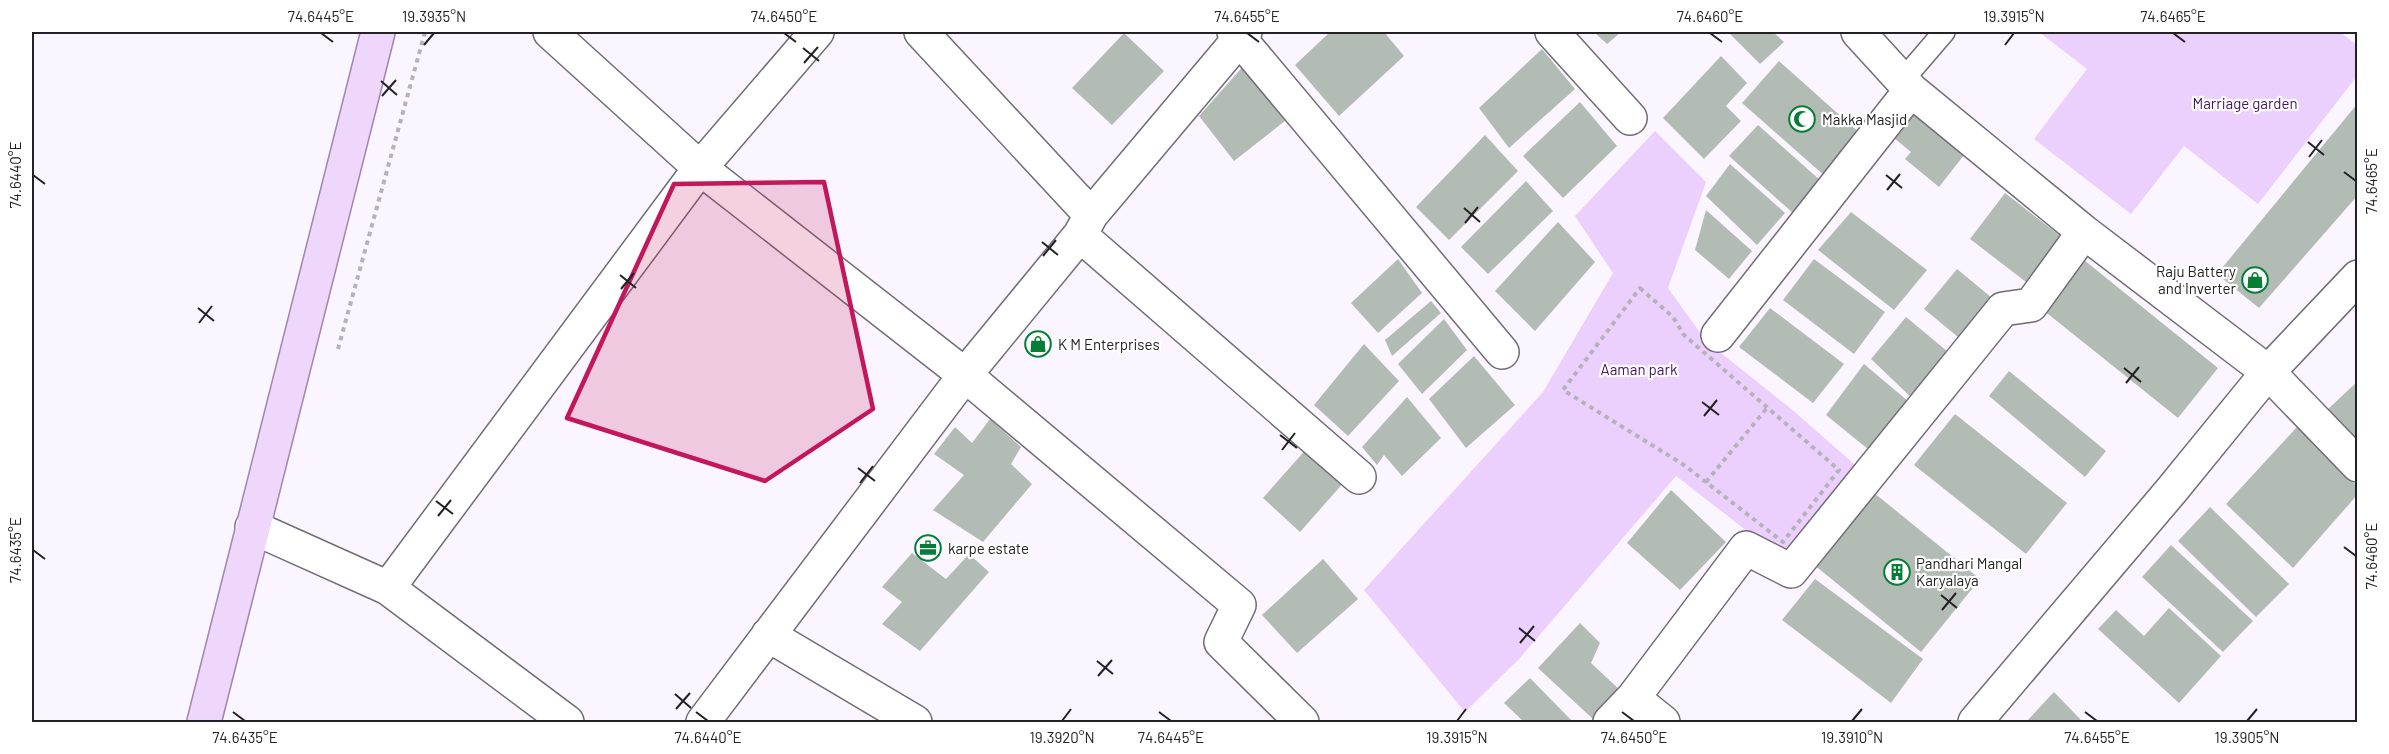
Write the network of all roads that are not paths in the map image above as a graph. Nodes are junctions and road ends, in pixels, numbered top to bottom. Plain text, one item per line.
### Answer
1 (378, 32) edge
2 (550, 32) edge
3 (817, 32) edge
4 (921, 32) edge
5 (1552, 32) edge
6 (1858, 32) edge
7 (1944, 32) edge
8 (1240, 34) edge
9 (1907, 86) junction
10 (1630, 118) dead end
11 (700, 168) junction
12 (1085, 225) junction
13 (2084, 232) junction
14 (2358, 277) edge
15 (1718, 335) dead end
16 (1502, 352) dead end
17 (2268, 372) junction
18 (965, 375) junction
19 (2358, 465) edge
20 (1359, 477) dead end
21 (252, 527) junction
22 (388, 588) junction
23 (768, 635) junction
24 (1634, 698) junction
25 (204, 723) edge
26 (567, 723) edge
27 (704, 723) edge
28 (915, 723) edge
29 (1302, 723) edge
30 (1610, 723) edge
31 (1663, 723) edge
32 (1975, 723) edge

1 - 21 main road
2 - 11 street
3 - 11 street
4 - 12 street
5 - 10 street
6 - 9 street
7 - 9 lane
8 - 12 street
8 - 16 street
9 - 13 street
9 - 15 street
11 - 18 street
11 - 22 street
12 - 18 street
12 - 20 street
13 - 17 street
13 - 24 street
14 - 17 street
17 - 19 street
17 - 32 street
18 - 23 street
18 - 29 street
21 - 22 street
21 - 25 main road
22 - 26 street
23 - 27 street
23 - 28 street
24 - 30 street
24 - 31 street

